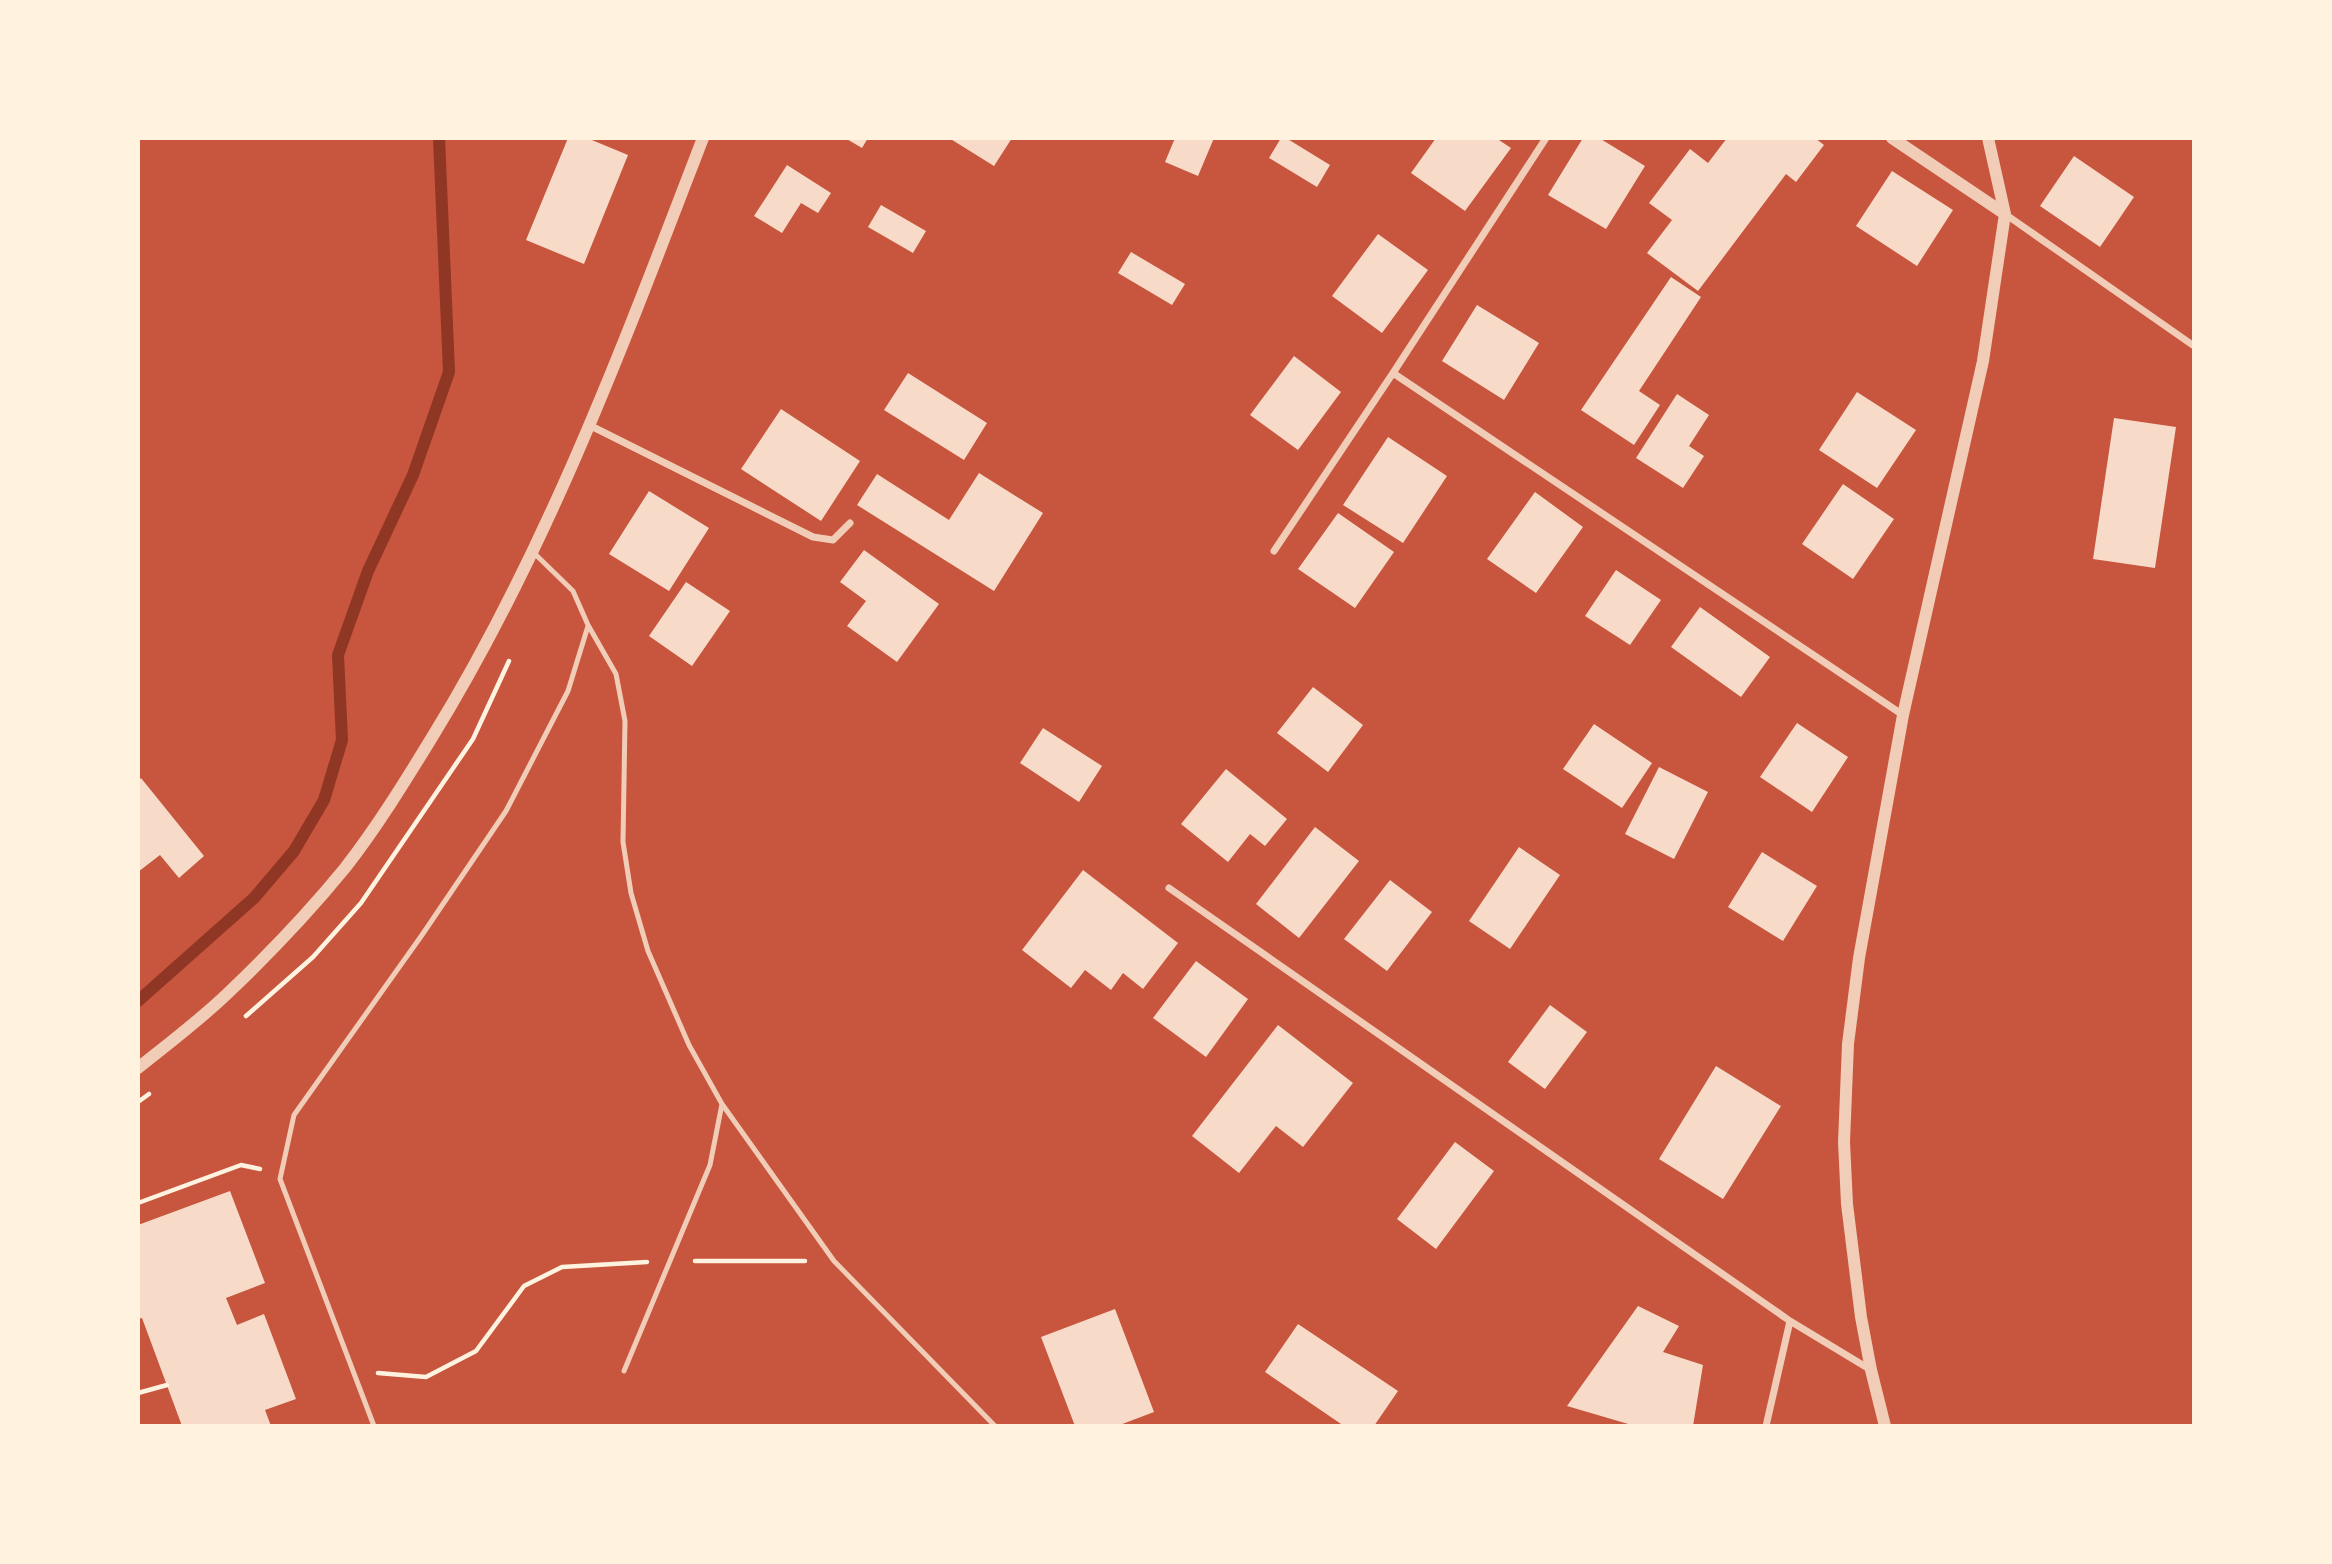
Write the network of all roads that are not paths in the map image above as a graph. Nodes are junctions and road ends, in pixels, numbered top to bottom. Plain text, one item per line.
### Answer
1 (703, 138) edge
2 (1546, 138) edge
3 (1892, 138) edge
4 (1988, 138) edge
5 (2005, 214) junction
6 (2194, 346) edge
7 (1393, 373) junction
8 (589, 425) junction
9 (850, 523) dead end
10 (1273, 551) dead end
11 (533, 552) junction
12 (588, 625) junction
13 (1903, 715) junction
14 (1169, 888) dead end
15 (138, 1068) edge
16 (722, 1104) junction
17 (1790, 1321) junction
18 (1871, 1370) junction
19 (624, 1371) dead end
20 (374, 1426) edge
21 (995, 1426) edge
22 (1766, 1426) edge
23 (1885, 1426) edge

1 - 8 street
2 - 7 street
3 - 5 street
4 - 5 street
5 - 6 street
5 - 13 street
7 - 10 street
7 - 13 street
8 - 9 street
8 - 11 street
11 - 12 lane
11 - 15 street
12 - 16 lane
12 - 20 lane
13 - 18 street
14 - 17 street
16 - 19 lane
16 - 21 lane
17 - 18 street
17 - 22 street
18 - 23 street

